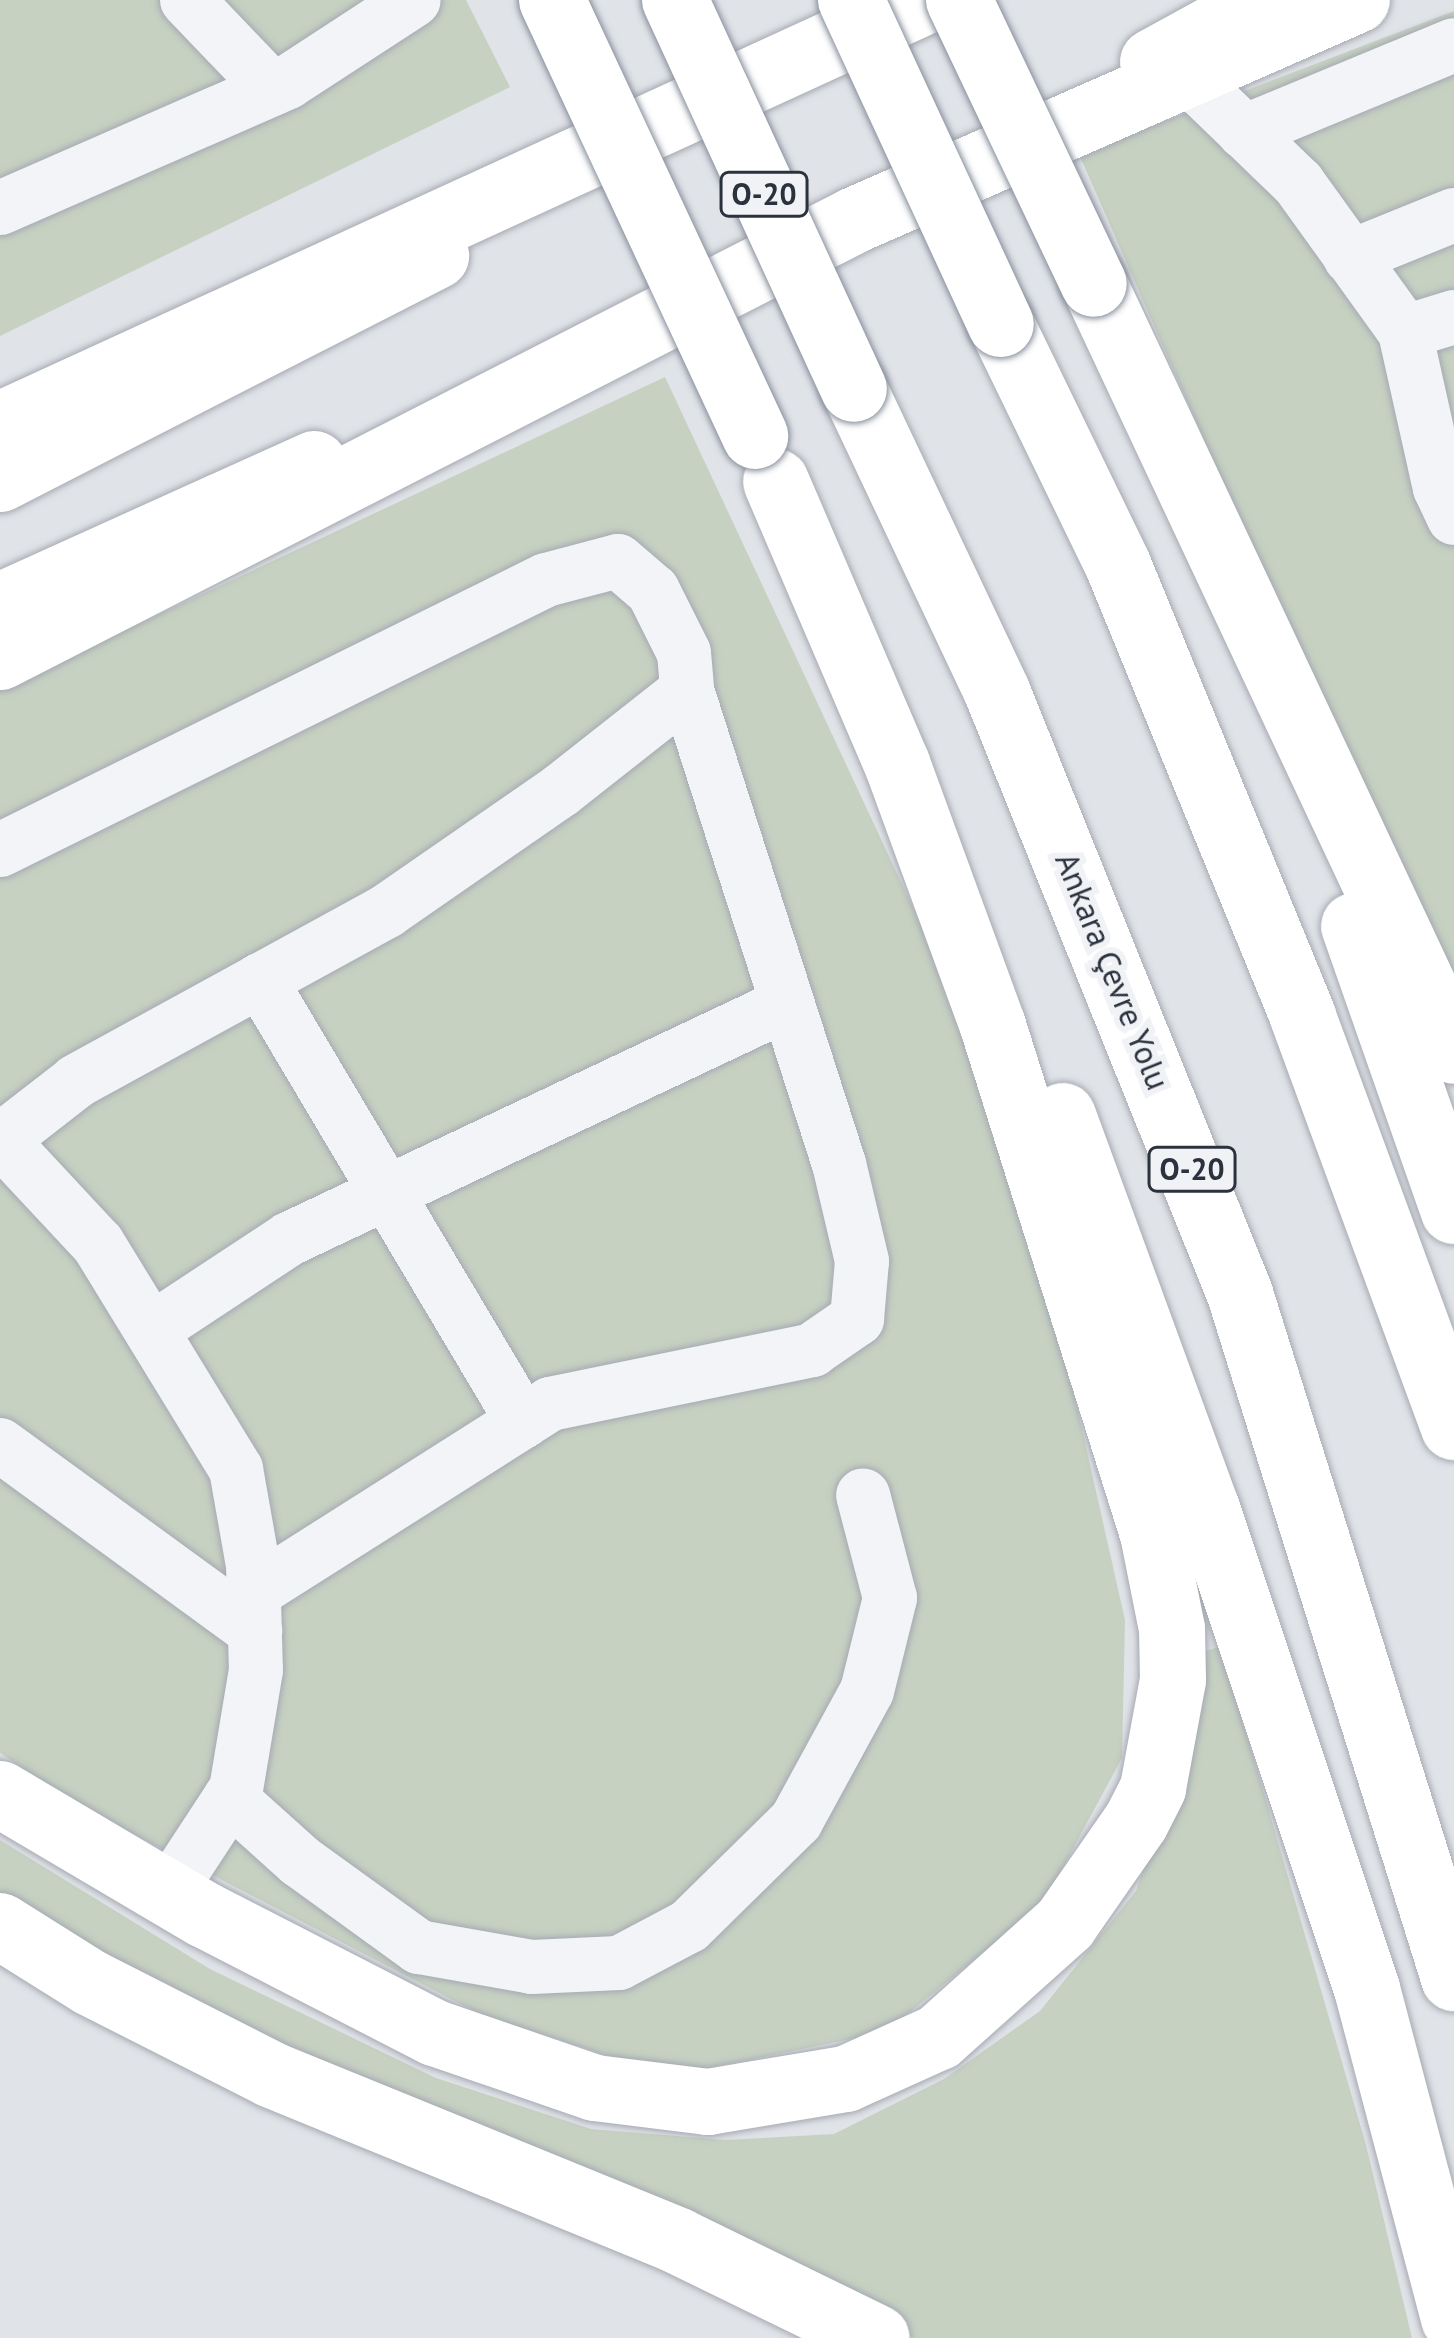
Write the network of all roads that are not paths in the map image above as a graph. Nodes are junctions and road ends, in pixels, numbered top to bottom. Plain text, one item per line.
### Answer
1 (187, 0) edge
2 (552, 0) edge
3 (675, 0) edge
4 (851, 0) edge
5 (928, 0) edge
6 (949, 0) edge
7 (959, 0) edge
8 (1266, 0) edge
9 (1357, 0) edge
10 (408, 2) edge
11 (1454, 45) edge
12 (787, 70) junction
13 (1185, 74) junction
14 (272, 89) junction
15 (1244, 132) junction
16 (0, 208) edge
17 (1454, 215) edge
18 (855, 220) junction
19 (1350, 257) junction
20 (1430, 324) edge
21 (0, 424) edge
22 (766, 459) junction
23 (0, 479) edge
24 (1207, 516) junction
25 (1454, 518) edge
26 (0, 606) edge
27 (0, 657) edge
28 (687, 691) junction
29 (0, 850) edge
30 (260, 980) junction
31 (787, 1004) junction
32 (1454, 1051) edge
33 (385, 1191) junction
34 (1454, 1211) edge
35 (154, 1328) junction
36 (524, 1421) junction
37 (1454, 1427) edge
38 (0, 1445) edge
39 (863, 1495) dead end
40 (254, 1611) junction
41 (0, 1794) edge
42 (230, 1798) junction
43 (168, 1893) junction
44 (0, 1926) edge
45 (1454, 1978) edge
46 (1454, 2319) edge
47 (878, 2338) edge

1 - 14 lane
2 - 22 main road, bridge
3 - 45 main road, Ankara Çevre Yolu / O-20, bridge
4 - 37 main road, bridge
5 - 12 main road
6 - 12 main road
7 - 24 main road, bridge
8 - 18 main road
9 - 13 main road
10 - 14 lane
11 - 15 lane
12 - 21 main road
12 - 23 main road
13 - 15 lane
13 - 18 main road
14 - 16 lane
15 - 19 lane
17 - 19 lane
18 - 26 main road
18 - 27 main road
19 - 20 lane
20 - 25 lane
22 - 43 main road
22 - 46 main road
24 - 32 main road
24 - 34 main road
28 - 29 lane
28 - 30 lane
28 - 31 lane
30 - 33 lane
30 - 35 lane
31 - 33 lane
31 - 36 lane
33 - 35 lane
33 - 36 lane
35 - 40 lane
36 - 40 lane
38 - 40 lane
39 - 42 lane
40 - 42 lane
41 - 43 main road
42 - 43 lane
44 - 47 main road

